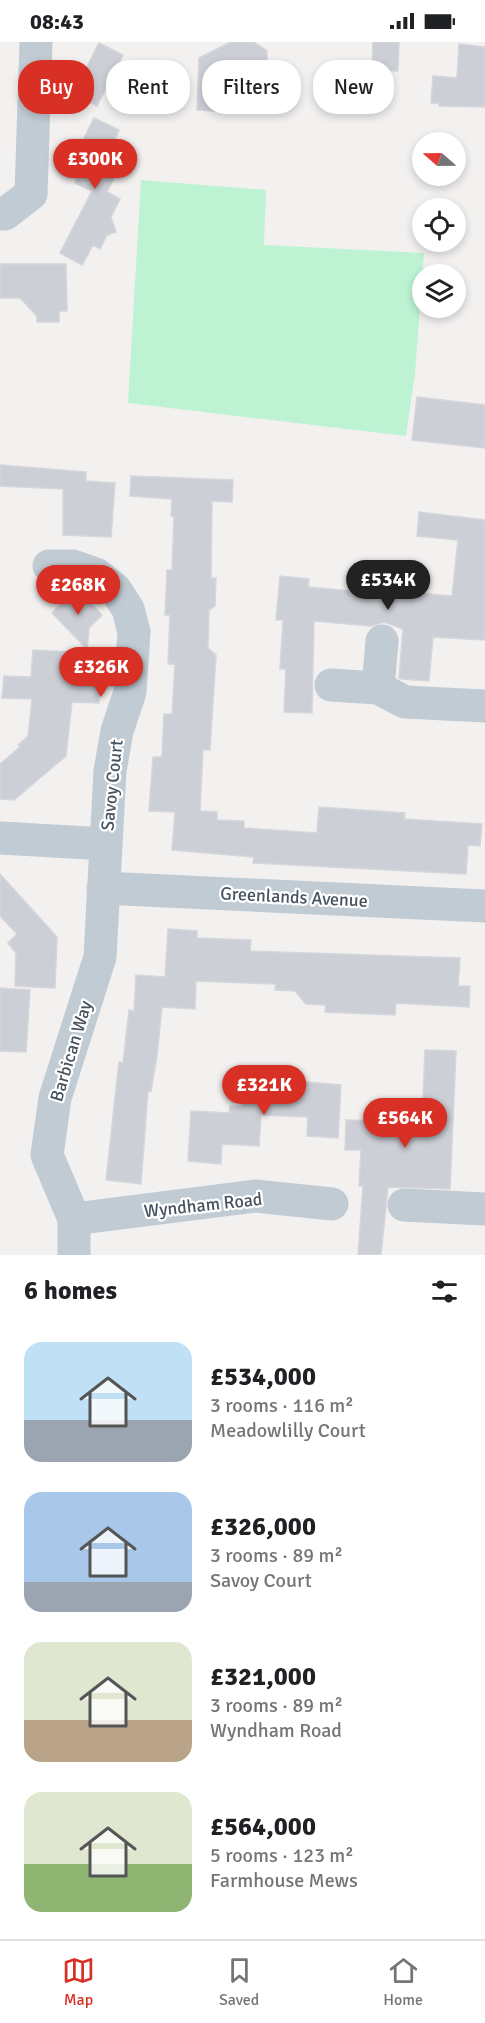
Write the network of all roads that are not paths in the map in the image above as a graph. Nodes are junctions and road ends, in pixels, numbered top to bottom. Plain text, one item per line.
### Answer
1 (36, 42) edge
2 (0, 214) edge
3 (49, 566) dead end
4 (382, 641) dead end
5 (331, 685) dead end
6 (378, 688) junction
7 (485, 706) edge
8 (0, 838) edge
9 (106, 844) junction
10 (103, 888) junction
11 (485, 906) edge
12 (332, 1204) dead end
13 (404, 1205) dead end
14 (485, 1209) edge
15 (74, 1219) junction
16 (74, 1255) edge

1 - 2 street
3 - 9 street, Savoy Court
4 - 6 street
5 - 6 street
6 - 7 street
8 - 9 street
9 - 10 street, Barbican Way
10 - 11 street, Greenlands Avenue
10 - 15 street, Barbican Way
12 - 15 street, Wyndham Road
13 - 14 street
15 - 16 street, Barbican Way

